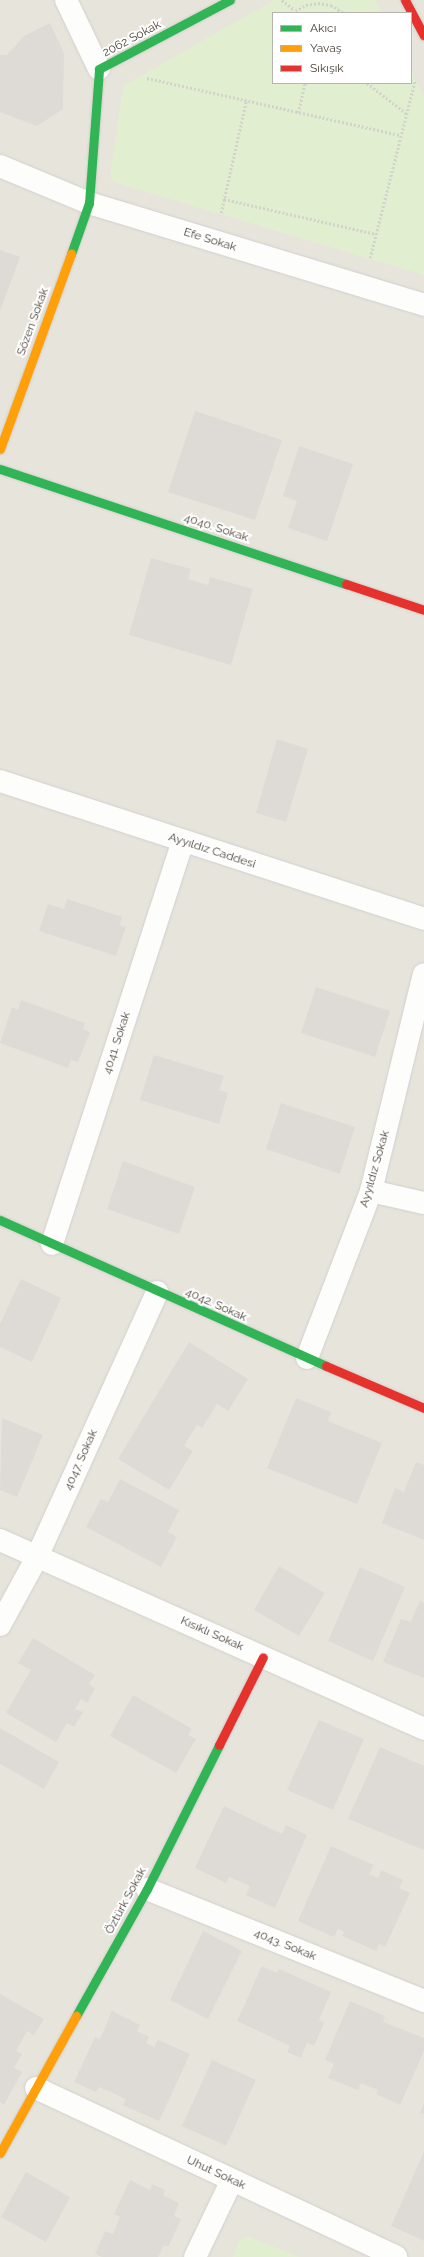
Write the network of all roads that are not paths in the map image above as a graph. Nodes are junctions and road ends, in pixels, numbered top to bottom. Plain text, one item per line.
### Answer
1 (66, 0) edge
2 (230, 0) edge
3 (405, 0) edge
4 (412, 12) edge
5 (412, 13) edge
6 (424, 35) edge
7 (99, 70) junction
8 (0, 166) edge
9 (89, 203) junction
10 (424, 305) edge
11 (0, 449) edge
12 (0, 469) edge
13 (424, 610) edge
14 (0, 780) edge
15 (183, 842) junction
16 (424, 919) edge
17 (424, 974) edge
18 (370, 1191) junction
19 (424, 1203) edge
20 (0, 1220) edge
21 (52, 1244) junction
22 (157, 1292) junction
23 (307, 1358) junction
24 (424, 1408) edge
25 (0, 1540) edge
26 (37, 1557) junction
27 (0, 1625) edge
28 (263, 1657) junction
29 (424, 1729) edge
30 (147, 1889) junction
31 (424, 2001) edge
32 (36, 2088) junction
33 (0, 2153) edge
34 (232, 2180) junction
35 (195, 2257) edge
36 (396, 2257) edge

1 - 7 street
2 - 7 street, 2062 Sokak
3 - 4 street
5 - 6 street
7 - 9 street, 2062 Sokak
8 - 9 street, Efe Sokak
9 - 10 street, Efe Sokak
9 - 11 street, Sözen Sokak
12 - 13 street, 4040. Sokak
14 - 15 street, Ayyıldız Caddesi
15 - 16 street, Ayyıldız Caddesi
15 - 21 street, 4041. Sokak
17 - 18 street, Ayyıldız Sokak
18 - 19 street
18 - 23 street, Ayyıldız Sokak
20 - 21 street, 4042. Sokak
21 - 22 street, 4042. Sokak
22 - 23 street, 4042. Sokak
22 - 26 street, 4047. Sokak
23 - 24 street, 4042. Sokak
25 - 26 street, Kısıklı Sokak
26 - 27 street, 4047. Sokak
26 - 28 street, Kısıklı Sokak
28 - 29 street, Kısıklı Sokak
28 - 30 street, Öztürk Sokak
30 - 31 street, 4043. Sokak
30 - 32 street, Öztürk Sokak
32 - 33 street, Öztürk Sokak
32 - 34 street, Uhut Sokak
34 - 35 street
34 - 36 street, Uhut Sokak

